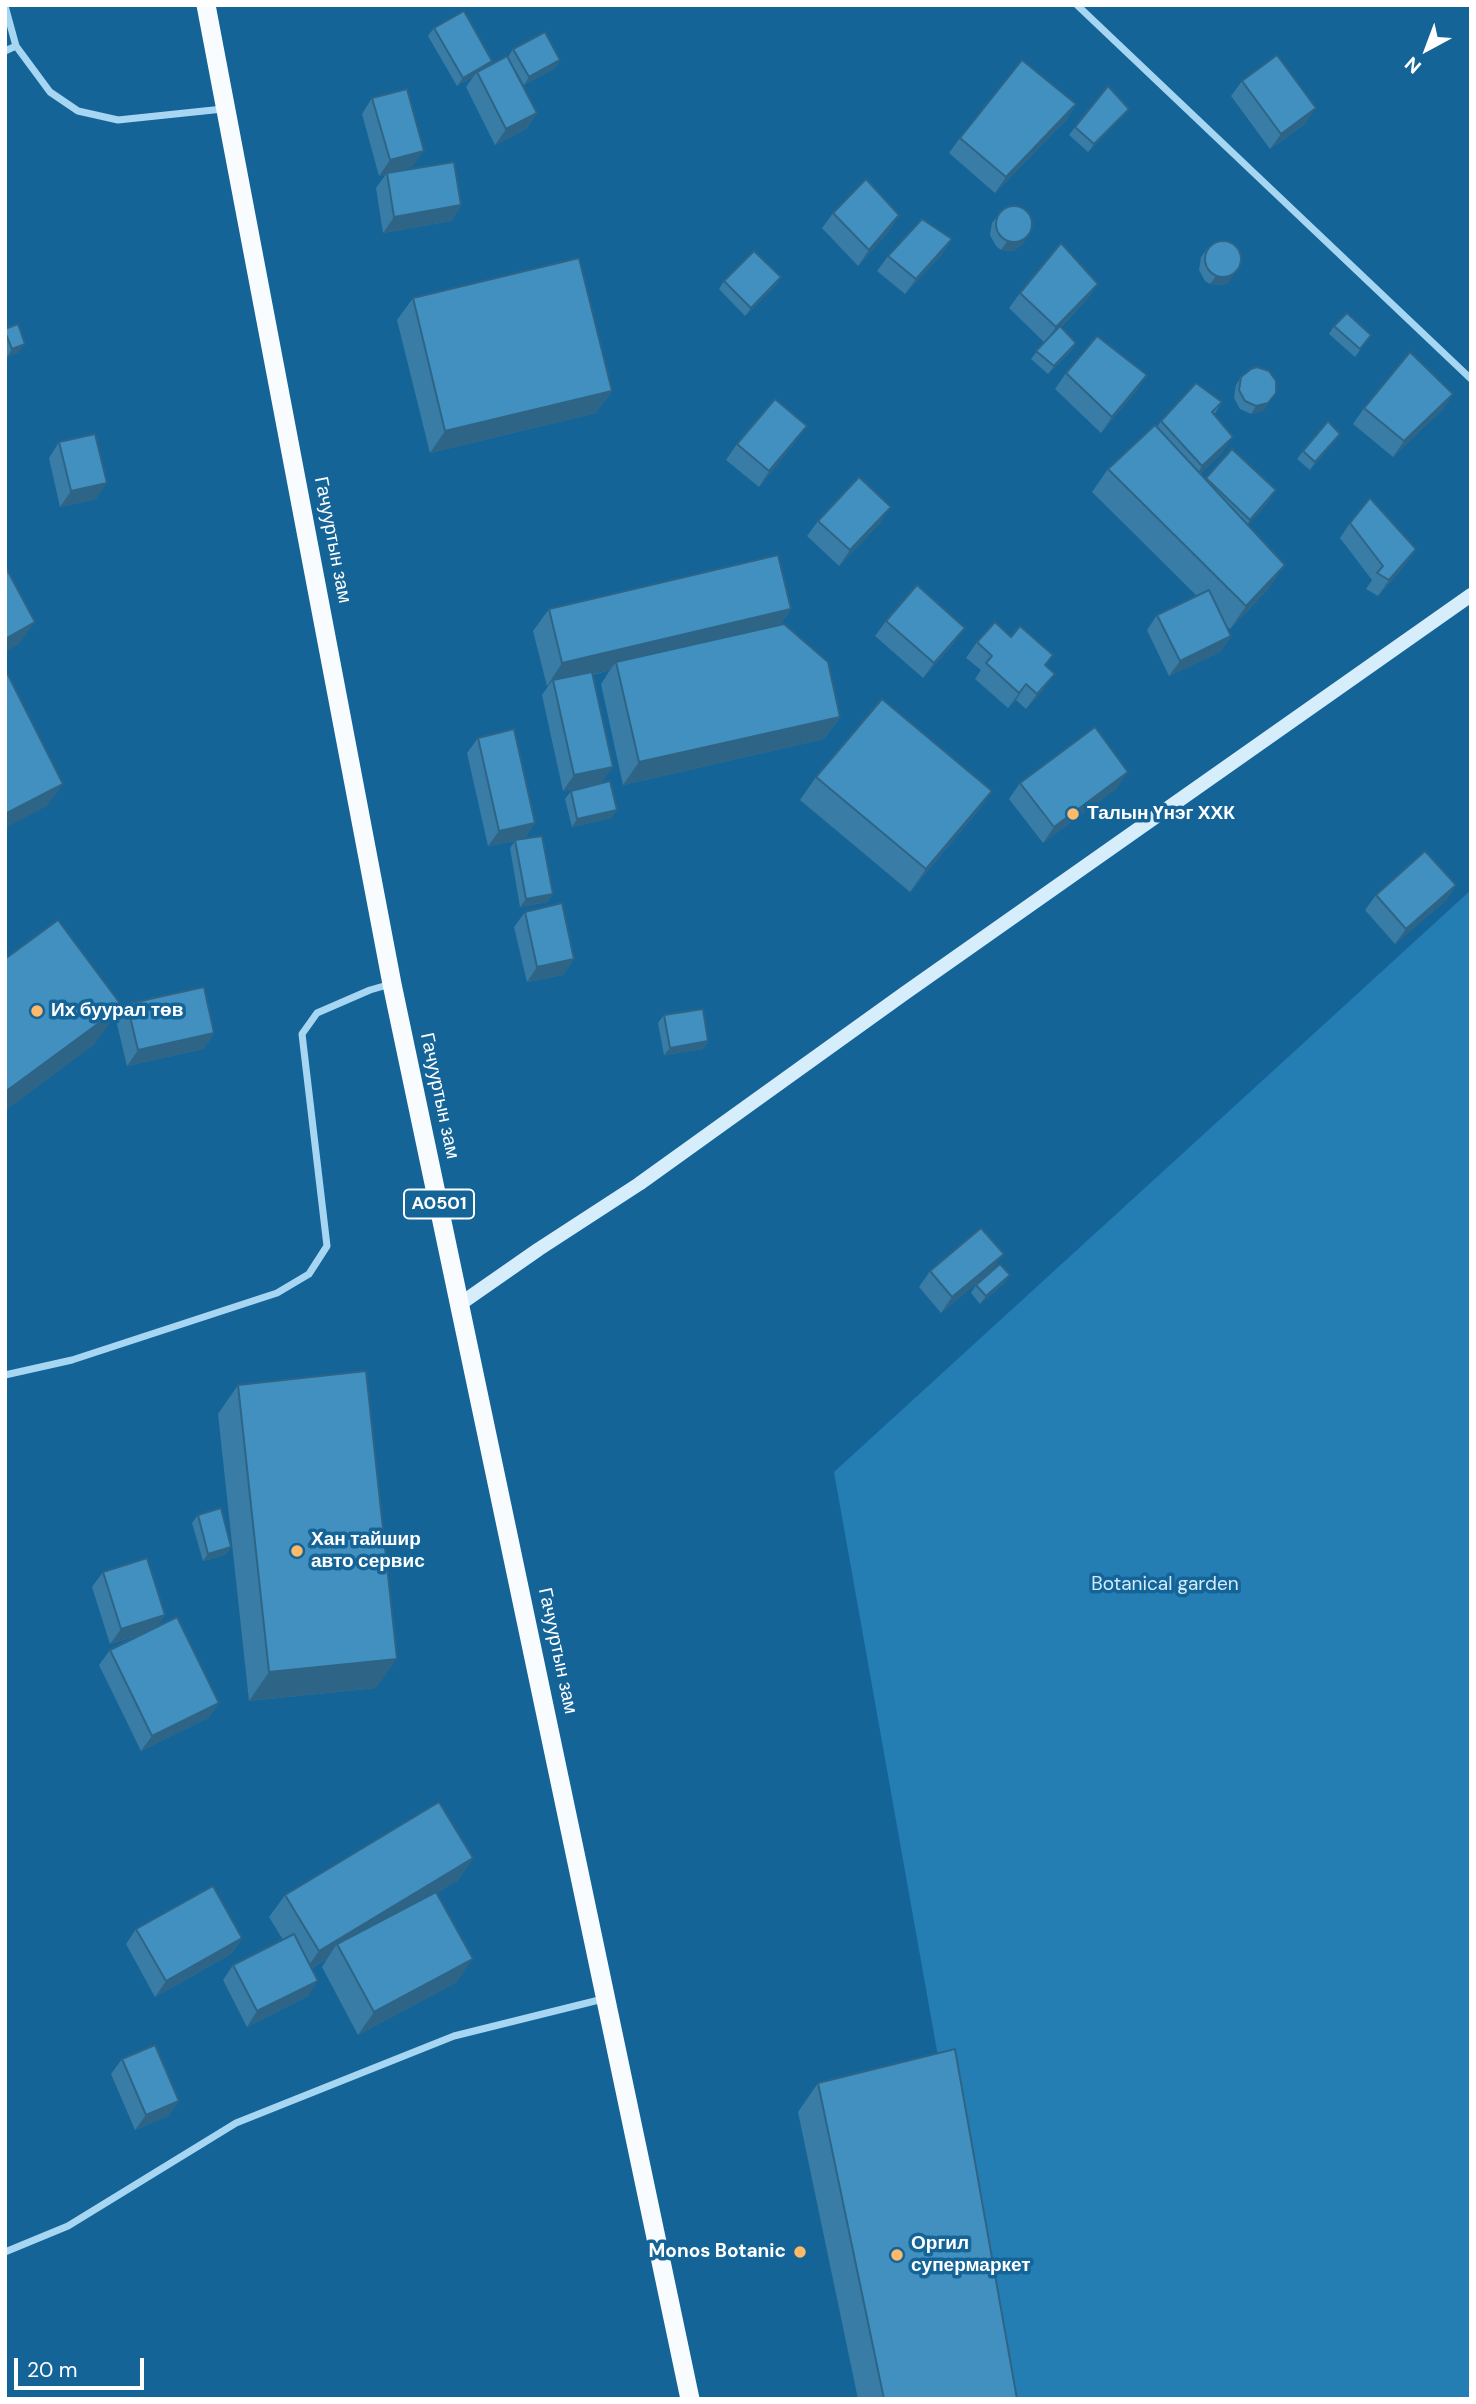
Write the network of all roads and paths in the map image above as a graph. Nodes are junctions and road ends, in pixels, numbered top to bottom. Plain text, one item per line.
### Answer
1 (206, 5) edge
2 (1077, 5) edge
3 (5, 6) edge
4 (16, 46) junction
5 (5, 51) edge
6 (227, 108) junction
7 (1471, 379) edge
8 (1471, 595) edge
9 (392, 984) junction
10 (460, 1304) junction
11 (5, 1375) edge
12 (607, 1998) junction
13 (5, 2252) edge
14 (690, 2399) edge

1 - 6 highway, Гачууртын зам / A0501
2 - 7 street
3 - 4 street
4 - 5 street
4 - 6 street
6 - 9 highway, Гачууртын зам / A0501
8 - 10 main road
9 - 10 highway, Гачууртын зам / A0501
9 - 11 street
10 - 12 highway, Гачууртын зам / A0501
12 - 13 street
12 - 14 highway, Гачууртын зам / A0501

